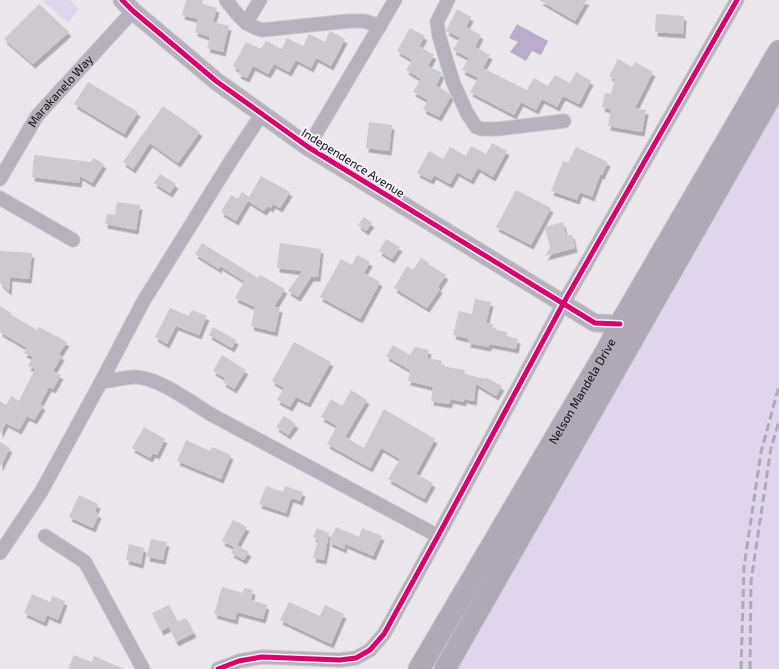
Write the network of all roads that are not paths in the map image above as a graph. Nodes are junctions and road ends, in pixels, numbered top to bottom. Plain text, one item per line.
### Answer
1 (226, 0) edge
2 (260, 0) edge
3 (395, 0) edge
4 (448, 0) edge
5 (737, 0) edge
6 (127, 6) edge
7 (246, 23) junction
8 (380, 26) junction
9 (779, 50) edge
10 (779, 82) edge
11 (262, 114) junction
12 (564, 121) dead end
13 (308, 148) junction
14 (0, 179) edge
15 (0, 198) edge
16 (73, 240) dead end
17 (562, 304) junction
18 (590, 320) junction
19 (620, 324) junction
20 (608, 348) junction
21 (101, 382) junction
22 (45, 536) dead end
23 (438, 536) junction
24 (0, 553) edge
25 (143, 669) edge
26 (218, 669) edge
27 (419, 669) edge
28 (445, 669) edge

1 - 7 street
2 - 7 street
3 - 8 street
4 - 12 street
5 - 17 street
6 - 11 street, Independence Avenue
6 - 14 street, Marakanelo Way
7 - 8 street
8 - 13 street
9 - 19 main road, Nelson Mandela Drive
10 - 28 main road, Nelson Mandela Drive
11 - 13 street, Independence Avenue
11 - 21 street
13 - 17 street, Independence Avenue
15 - 16 street
17 - 18 street, Independence Avenue
17 - 23 street
18 - 19 street
18 - 20 street, Independence Avenue
19 - 20 main road, Nelson Mandela Drive
20 - 27 main road, Nelson Mandela Drive
21 - 23 street
21 - 24 street
22 - 25 street
23 - 26 street

